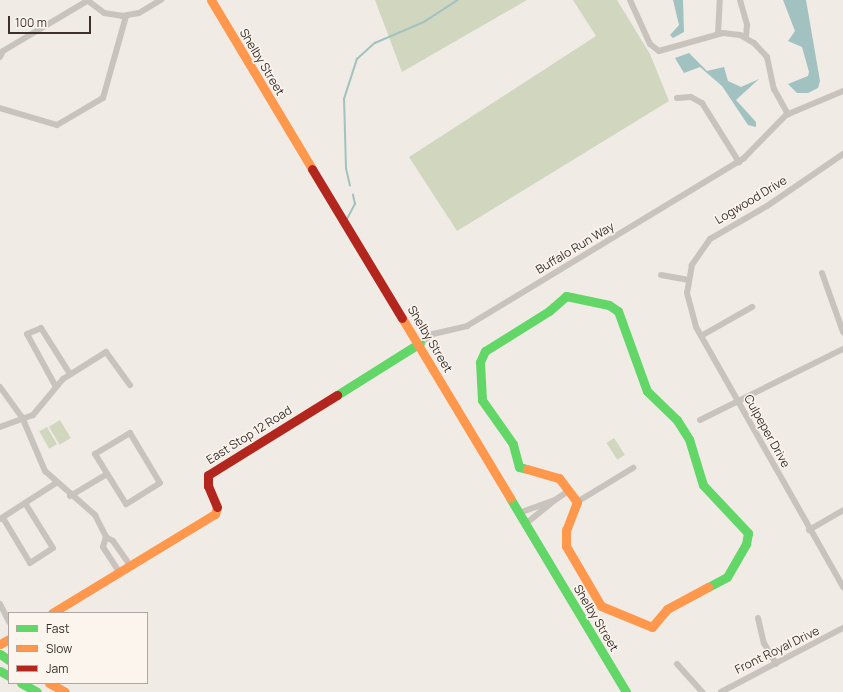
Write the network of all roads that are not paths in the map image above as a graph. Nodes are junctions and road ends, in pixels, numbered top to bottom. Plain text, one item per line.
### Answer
1 (87, 0) edge
2 (161, 0) edge
3 (211, 0) edge
4 (630, 0) edge
5 (720, 0) edge
6 (740, 0) edge
7 (126, 16) junction
8 (718, 34) junction
9 (746, 37) junction
10 (0, 57) edge
11 (843, 91) edge
12 (677, 98) dead end
13 (0, 108) edge
14 (788, 114) junction
15 (843, 154) edge
16 (738, 162) junction
17 (822, 273) dead end
18 (661, 275) dead end
19 (688, 280) junction
20 (752, 307) dead end
21 (843, 332) edge
22 (701, 336) junction
23 (420, 342) junction
24 (843, 349) edge
25 (70, 374) junction
26 (130, 385) dead end
27 (0, 386) edge
28 (56, 387) junction
29 (738, 401) junction
30 (23, 419) junction
31 (700, 420) dead end
32 (0, 427) edge
33 (633, 468) dead end
34 (107, 474) junction
35 (56, 483) junction
36 (570, 490) junction
37 (70, 496) junction
38 (555, 500) junction
39 (577, 502) junction
40 (25, 503) junction
41 (843, 510) edge
42 (519, 513) junction
43 (1, 518) edge
44 (525, 524) junction
45 (809, 530) junction
46 (106, 537) junction
47 (130, 565) junction
48 (119, 572) junction
49 (843, 587) edge
50 (0, 604) edge
51 (54, 612) edge
52 (758, 618) dead end
53 (8, 620) edge
54 (843, 628) edge
55 (677, 664) dead end
56 (776, 664) junction
57 (23, 684) edge
58 (51, 684) edge
59 (37, 692) edge
60 (65, 692) edge
61 (626, 692) edge
62 (702, 692) edge
63 (721, 692) edge

1 - 7 street
1 - 10 street
2 - 7 street
3 - 23 street, Shelby Street
4 - 8 street
5 - 8 street
6 - 9 street
7 - 13 street
8 - 9 street
9 - 14 street
11 - 14 street
12 - 16 street
14 - 16 street, Buffalo Run Way
15 - 19 street, Logwood Drive
16 - 23 street, Buffalo Run Way
17 - 21 street
18 - 19 street
19 - 22 street, Culpeper Drive
20 - 22 street
22 - 29 street, Culpeper Drive
23 - 42 street, Shelby Street
23 - 47 street, East Stop 12 Road
24 - 29 street
25 - 26 street
25 - 28 street
25 - 28 street
27 - 30 street
28 - 30 street
29 - 31 street
29 - 45 street, Culpeper Drive
30 - 32 street
30 - 35 street
33 - 39 street
34 - 34 street
34 - 37 street
35 - 37 street
35 - 40 street
36 - 38 street
36 - 39 street
36 - 39 street
37 - 46 street
38 - 42 street
38 - 44 street
40 - 43 street
40 - 43 street
41 - 45 street
42 - 44 street, Shelby Street
44 - 61 street, Shelby Street
45 - 49 street, Culpeper Drive
46 - 47 street
46 - 48 street
47 - 48 street, East Stop 12 Road
48 - 51 street, East Stop 12 Road
50 - 53 street
52 - 56 street
54 - 56 street, Front Royal Drive
55 - 62 street
56 - 63 street, Front Royal Drive
57 - 59 street
58 - 60 street

